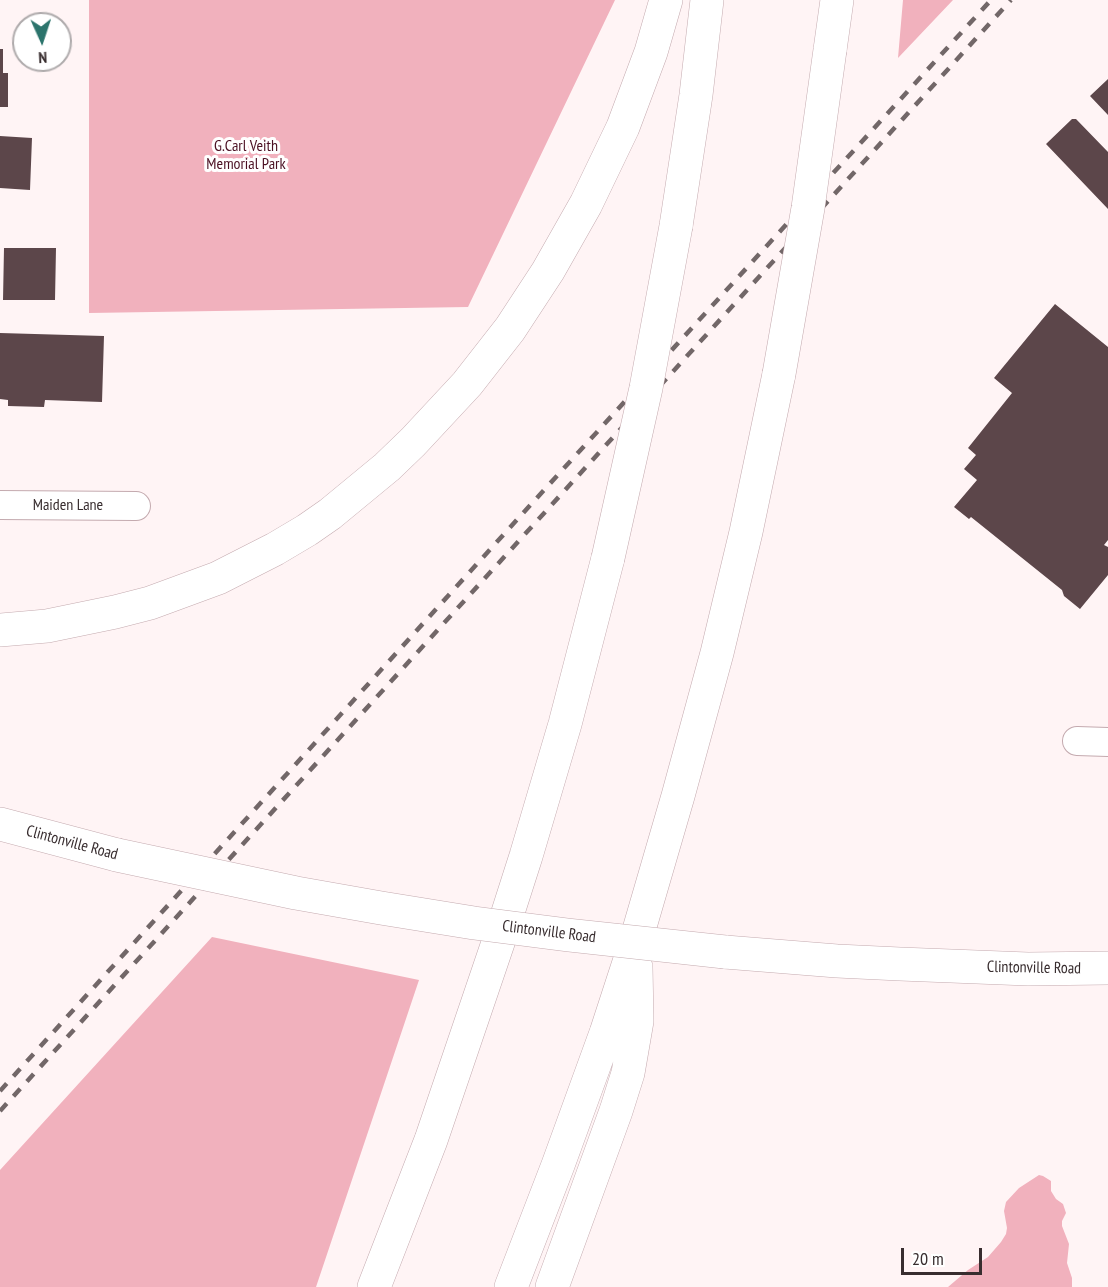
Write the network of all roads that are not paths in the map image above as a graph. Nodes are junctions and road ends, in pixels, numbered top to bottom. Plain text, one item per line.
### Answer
1 (666, 0) edge
2 (707, 0) edge
3 (837, 0) edge
4 (0, 505) edge
5 (136, 506) dead end
6 (0, 630) edge
7 (1077, 741) dead end
8 (1108, 742) edge
9 (0, 824) edge
10 (634, 946) junction
11 (1108, 968) edge
12 (374, 1287) edge
13 (511, 1287) edge
14 (552, 1287) edge

1 - 6 main road
2 - 12 main road, bridge
3 - 10 main road, bridge
4 - 5 street, Maiden Lane
7 - 8 street
9 - 11 main road, Clintonville Road, bridge
10 - 13 main road
10 - 14 main road

